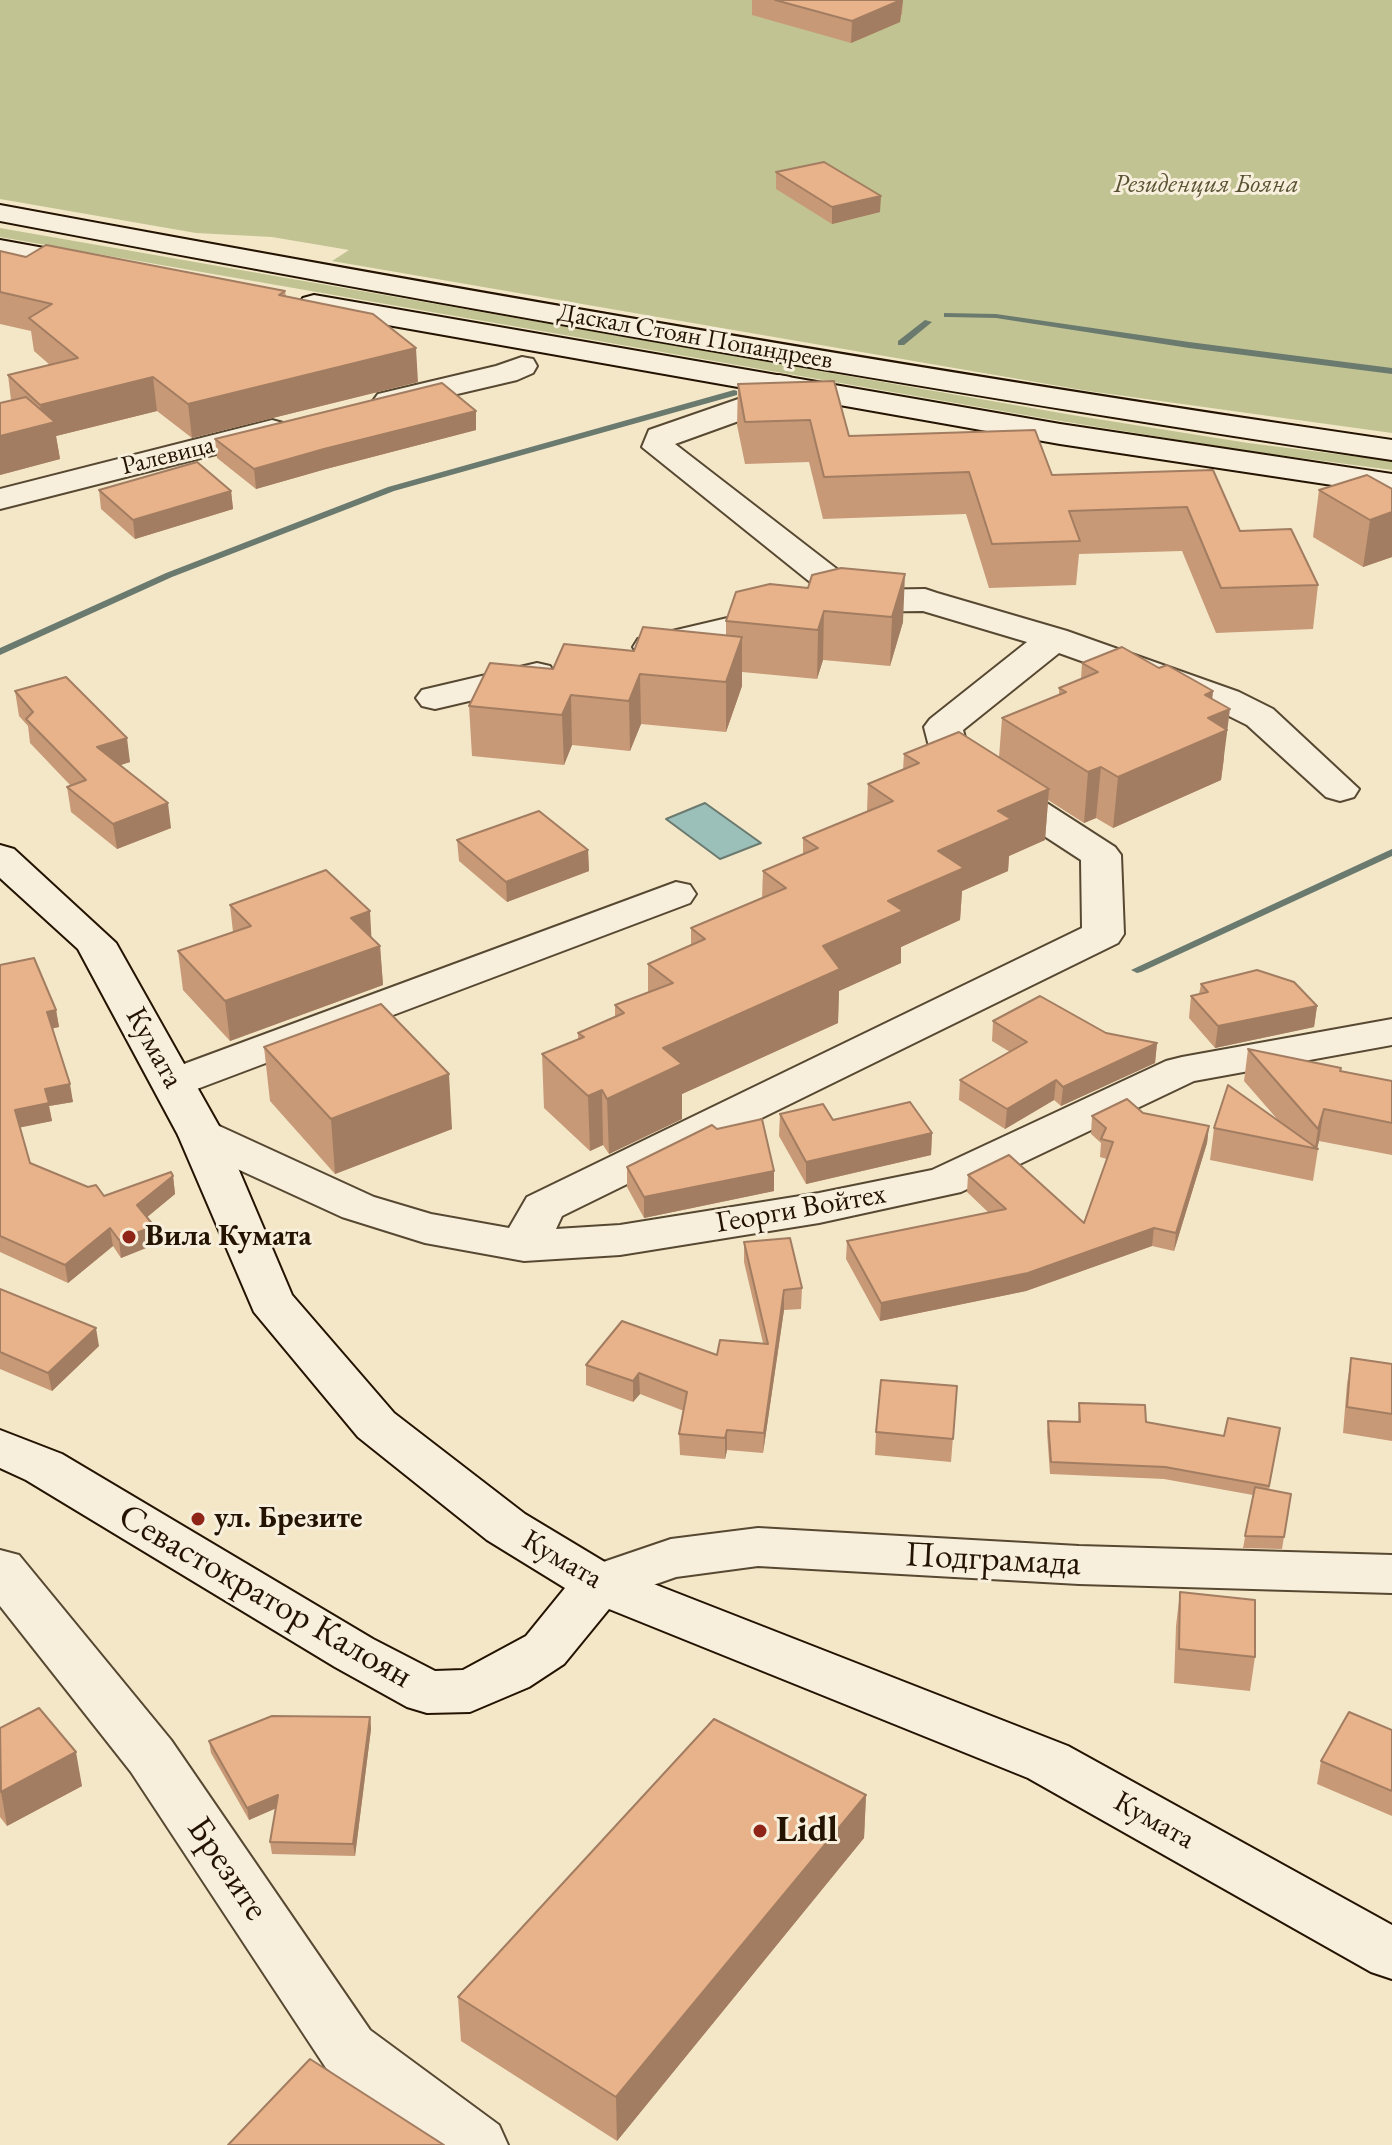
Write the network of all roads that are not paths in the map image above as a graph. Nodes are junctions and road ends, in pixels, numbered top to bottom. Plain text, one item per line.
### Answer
1 (0, 213) edge
2 (0, 249) edge
3 (124, 271) edge
4 (279, 298) edge
5 (522, 366) dead end
6 (779, 384) junction
7 (353, 410) edge
8 (307, 422) edge
9 (1392, 450) edge
10 (1392, 484) edge
11 (0, 499) edge
12 (853, 599) junction
13 (1049, 643) junction
14 (621, 654) edge
15 (574, 665) edge
16 (435, 698) dead end
17 (1340, 789) dead end
18 (0, 857) edge
19 (676, 894) dead end
20 (1392, 1032) edge
21 (173, 1083) junction
22 (201, 1135) junction
23 (524, 1246) junction
24 (0, 1448) edge
25 (0, 1569) edge
26 (1392, 1574) edge
27 (599, 1584) junction
28 (1392, 1954) edge
29 (476, 2145) edge

1 - 9 street, Даскал Стоян Попандреев
2 - 3 street
4 - 6 street, Даскал Стоян Попандреев
5 - 7 street
6 - 10 street, Даскал Стоян Попандреев
6 - 12 street, Даскал Стоян Попандреев
8 - 11 street, Ралевица
12 - 13 street
12 - 14 street
13 - 17 street
13 - 23 street
15 - 16 street
18 - 21 street, Кумата
19 - 21 street
20 - 23 street, Георги Войтех
21 - 22 street, Кумата
22 - 23 street, Георги Войтех
22 - 27 street, Кумата
24 - 27 street, Севастократор Калоян
25 - 29 street, Брезите
26 - 27 street, Подграмада
27 - 28 street, Кумата

